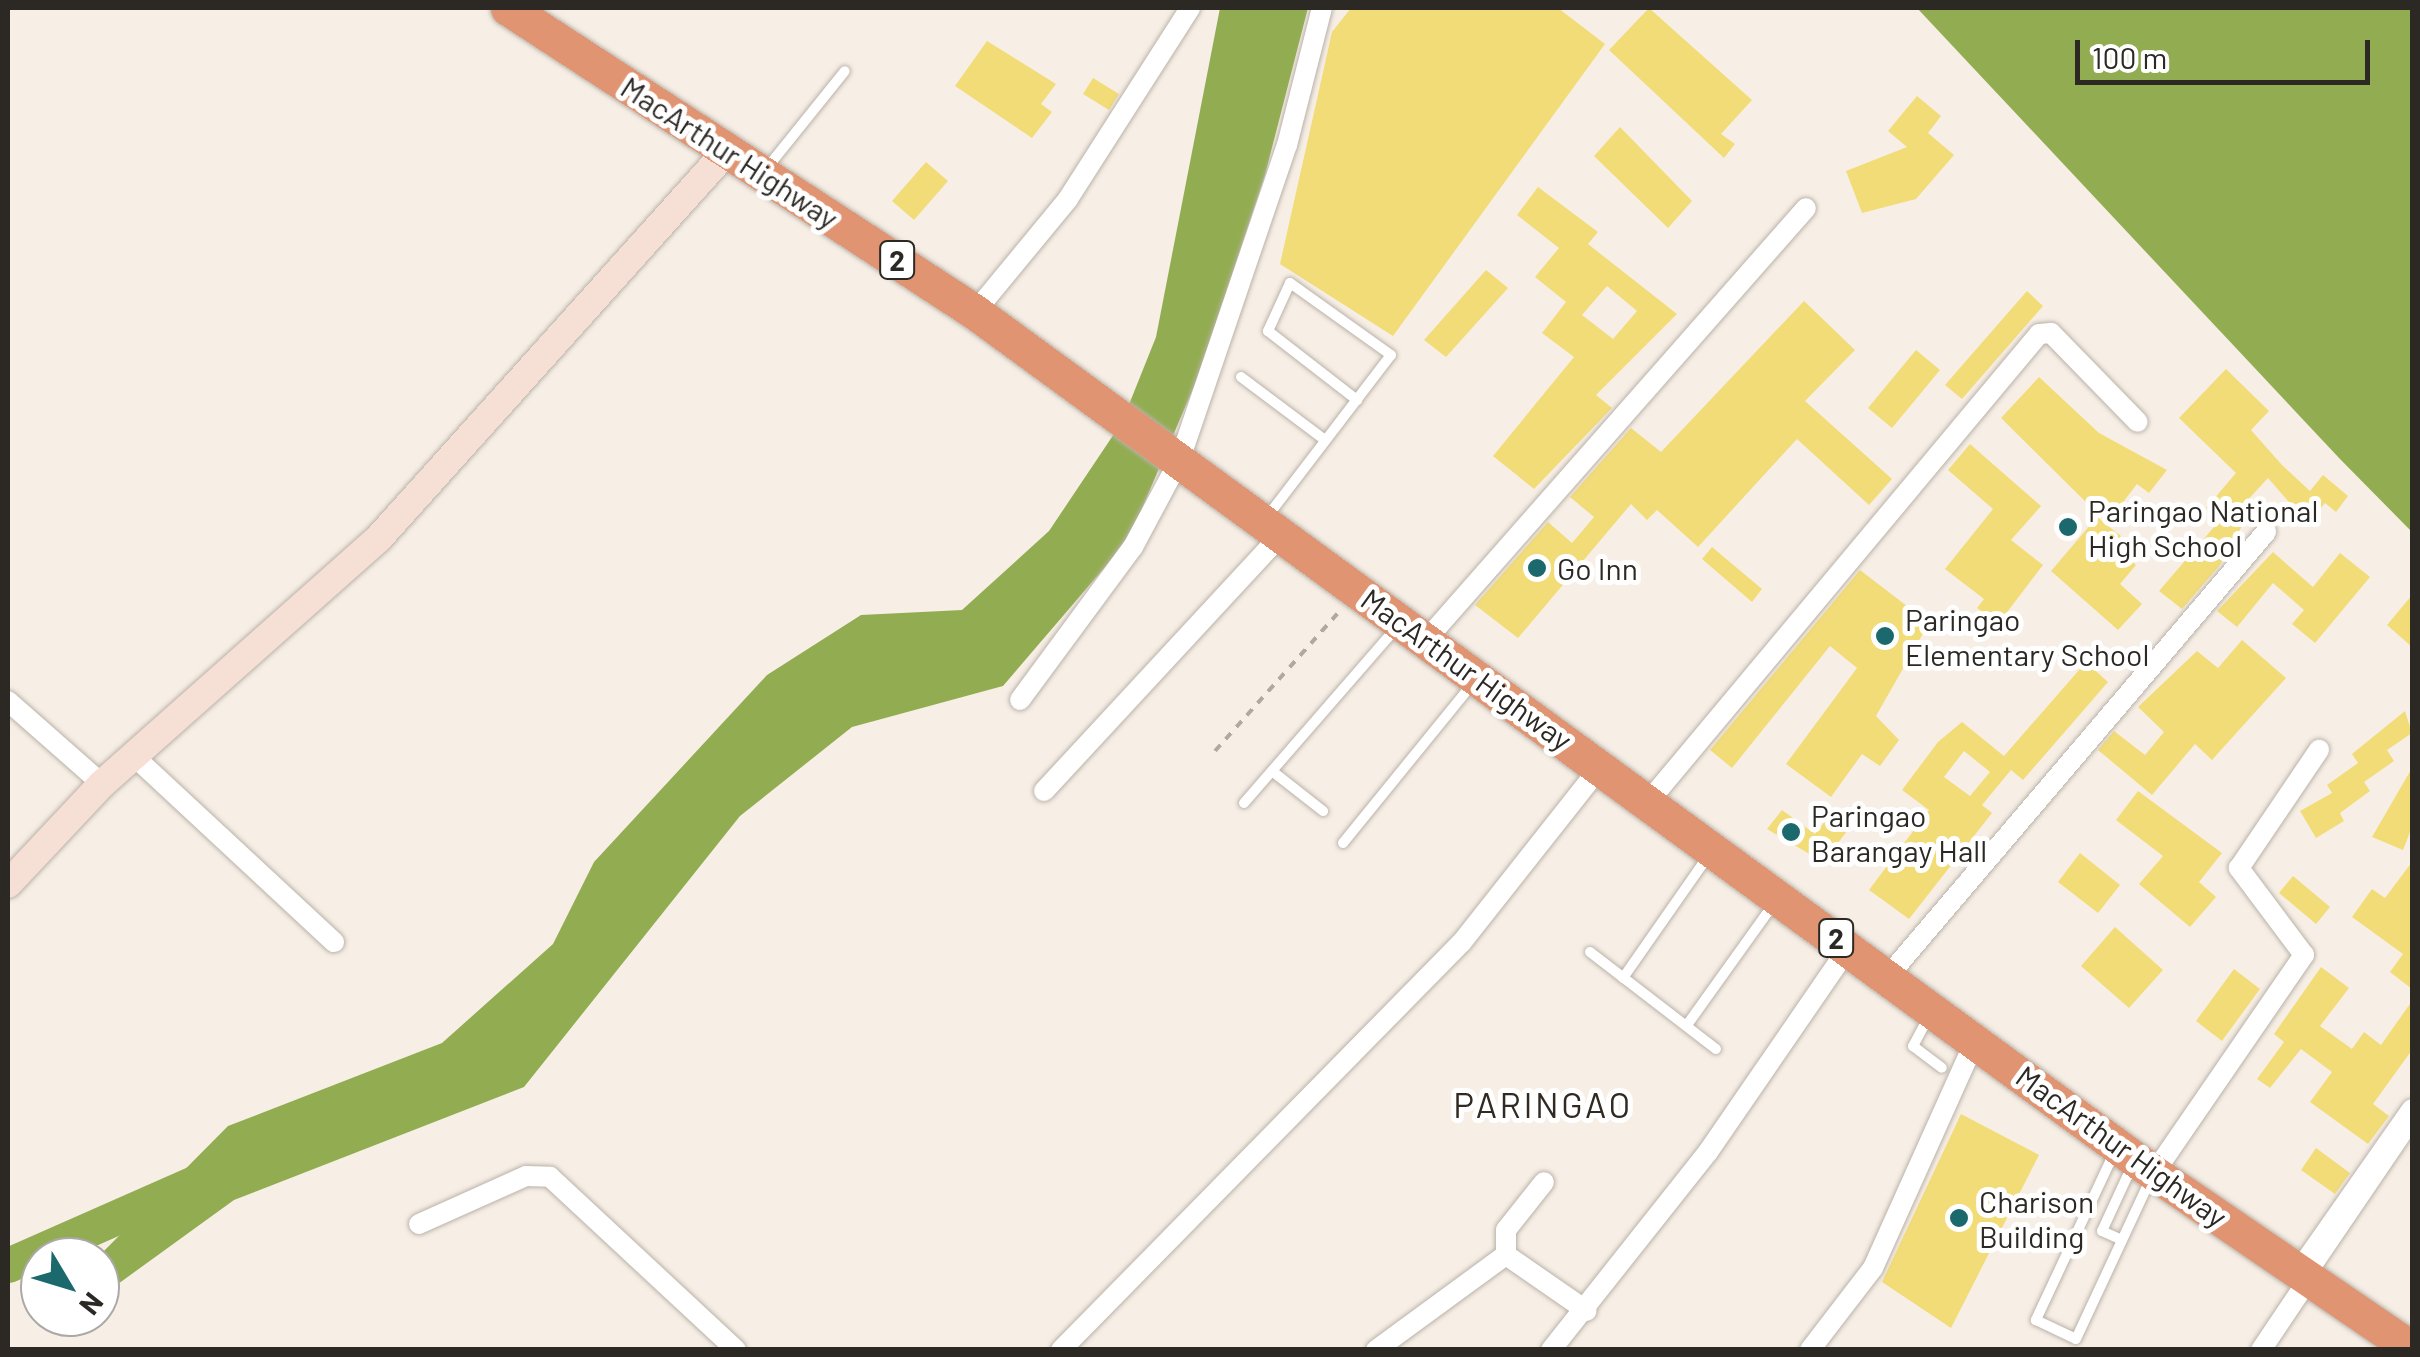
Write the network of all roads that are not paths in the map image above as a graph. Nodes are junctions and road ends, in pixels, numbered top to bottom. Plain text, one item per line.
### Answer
1 (508, 8) edge
2 (1190, 8) edge
3 (1322, 8) edge
4 (845, 71) dead end
5 (726, 152) junction
6 (762, 174) junction
7 (1806, 208) dead end
8 (976, 312) junction
9 (1241, 376) dead end
10 (1357, 400) junction
11 (2138, 422) dead end
12 (1326, 440) junction
13 (1175, 456) junction
14 (1272, 528) junction
15 (2266, 532) dead end
16 (1414, 631) junction
17 (1478, 677) junction
18 (1020, 700) dead end
19 (8, 701) edge
20 (2319, 750) dead end
21 (137, 759) junction
22 (1601, 766) junction
23 (1272, 771) junction
24 (102, 784) junction
25 (1044, 791) dead end
26 (1649, 801) junction
27 (1244, 804) dead end
28 (1323, 811) dead end
29 (1343, 844) dead end
30 (1711, 846) junction
31 (8, 884) edge
32 (1777, 894) junction
33 (334, 942) dead end
34 (1849, 947) junction
35 (1590, 952) dead end
36 (1889, 976) junction
37 (1624, 978) junction
38 (1934, 1008) junction
39 (1687, 1026) junction
40 (1976, 1039) junction
41 (1716, 1049) dead end
42 (1942, 1068) dead end
43 (2412, 1110) edge
44 (2412, 1126) edge
45 (2136, 1159) junction
46 (1544, 1182) dead end
47 (419, 1224) dead end
48 (2122, 1240) junction
49 (1506, 1255) junction
50 (2302, 1276) junction
51 (1586, 1311) junction
52 (2412, 1349) edge
53 (736, 1350) edge
54 (1062, 1350) edge
55 (1376, 1350) edge
56 (1551, 1350) edge
57 (1810, 1350) edge
58 (2261, 1350) edge

1 - 5 highway, MacArthur Highway / 2
2 - 8 street
3 - 13 street
4 - 6 lane
5 - 6 highway, MacArthur Highway / 2
5 - 21 street
6 - 8 highway, MacArthur Highway / 2
7 - 16 street
8 - 13 highway, MacArthur Highway / 2
9 - 12 lane
10 - 10 lane
10 - 12 lane
11 - 26 street
12 - 14 lane
13 - 14 highway, MacArthur Highway / 2
13 - 18 street
14 - 16 highway, MacArthur Highway / 2
14 - 25 street
15 - 36 street
16 - 17 highway, MacArthur Highway / 2
16 - 23 lane
17 - 22 highway, MacArthur Highway / 2
17 - 29 lane
19 - 24 street
20 - 45 street
21 - 24 street
21 - 33 street
22 - 26 highway, MacArthur Highway / 2
22 - 54 street
23 - 27 lane
23 - 28 lane
24 - 31 street
26 - 30 highway, MacArthur Highway / 2
30 - 32 highway, MacArthur Highway / 2
30 - 37 lane
32 - 34 highway, MacArthur Highway / 2
32 - 39 lane
34 - 36 highway, MacArthur Highway / 2
34 - 51 street
35 - 37 lane
36 - 38 highway, MacArthur Highway / 2
37 - 39 lane
38 - 40 highway, MacArthur Highway / 2
38 - 42 lane
39 - 41 lane
40 - 45 highway, MacArthur Highway / 2
40 - 57 street
43 - 50 street
44 - 50 lane
45 - 48 lane
45 - 48 lane
45 - 48 lane
45 - 50 highway, MacArthur Highway / 2
46 - 49 street
47 - 53 street
49 - 51 street
49 - 55 street
50 - 52 highway, MacArthur Highway / 2
50 - 58 street
51 - 56 street

